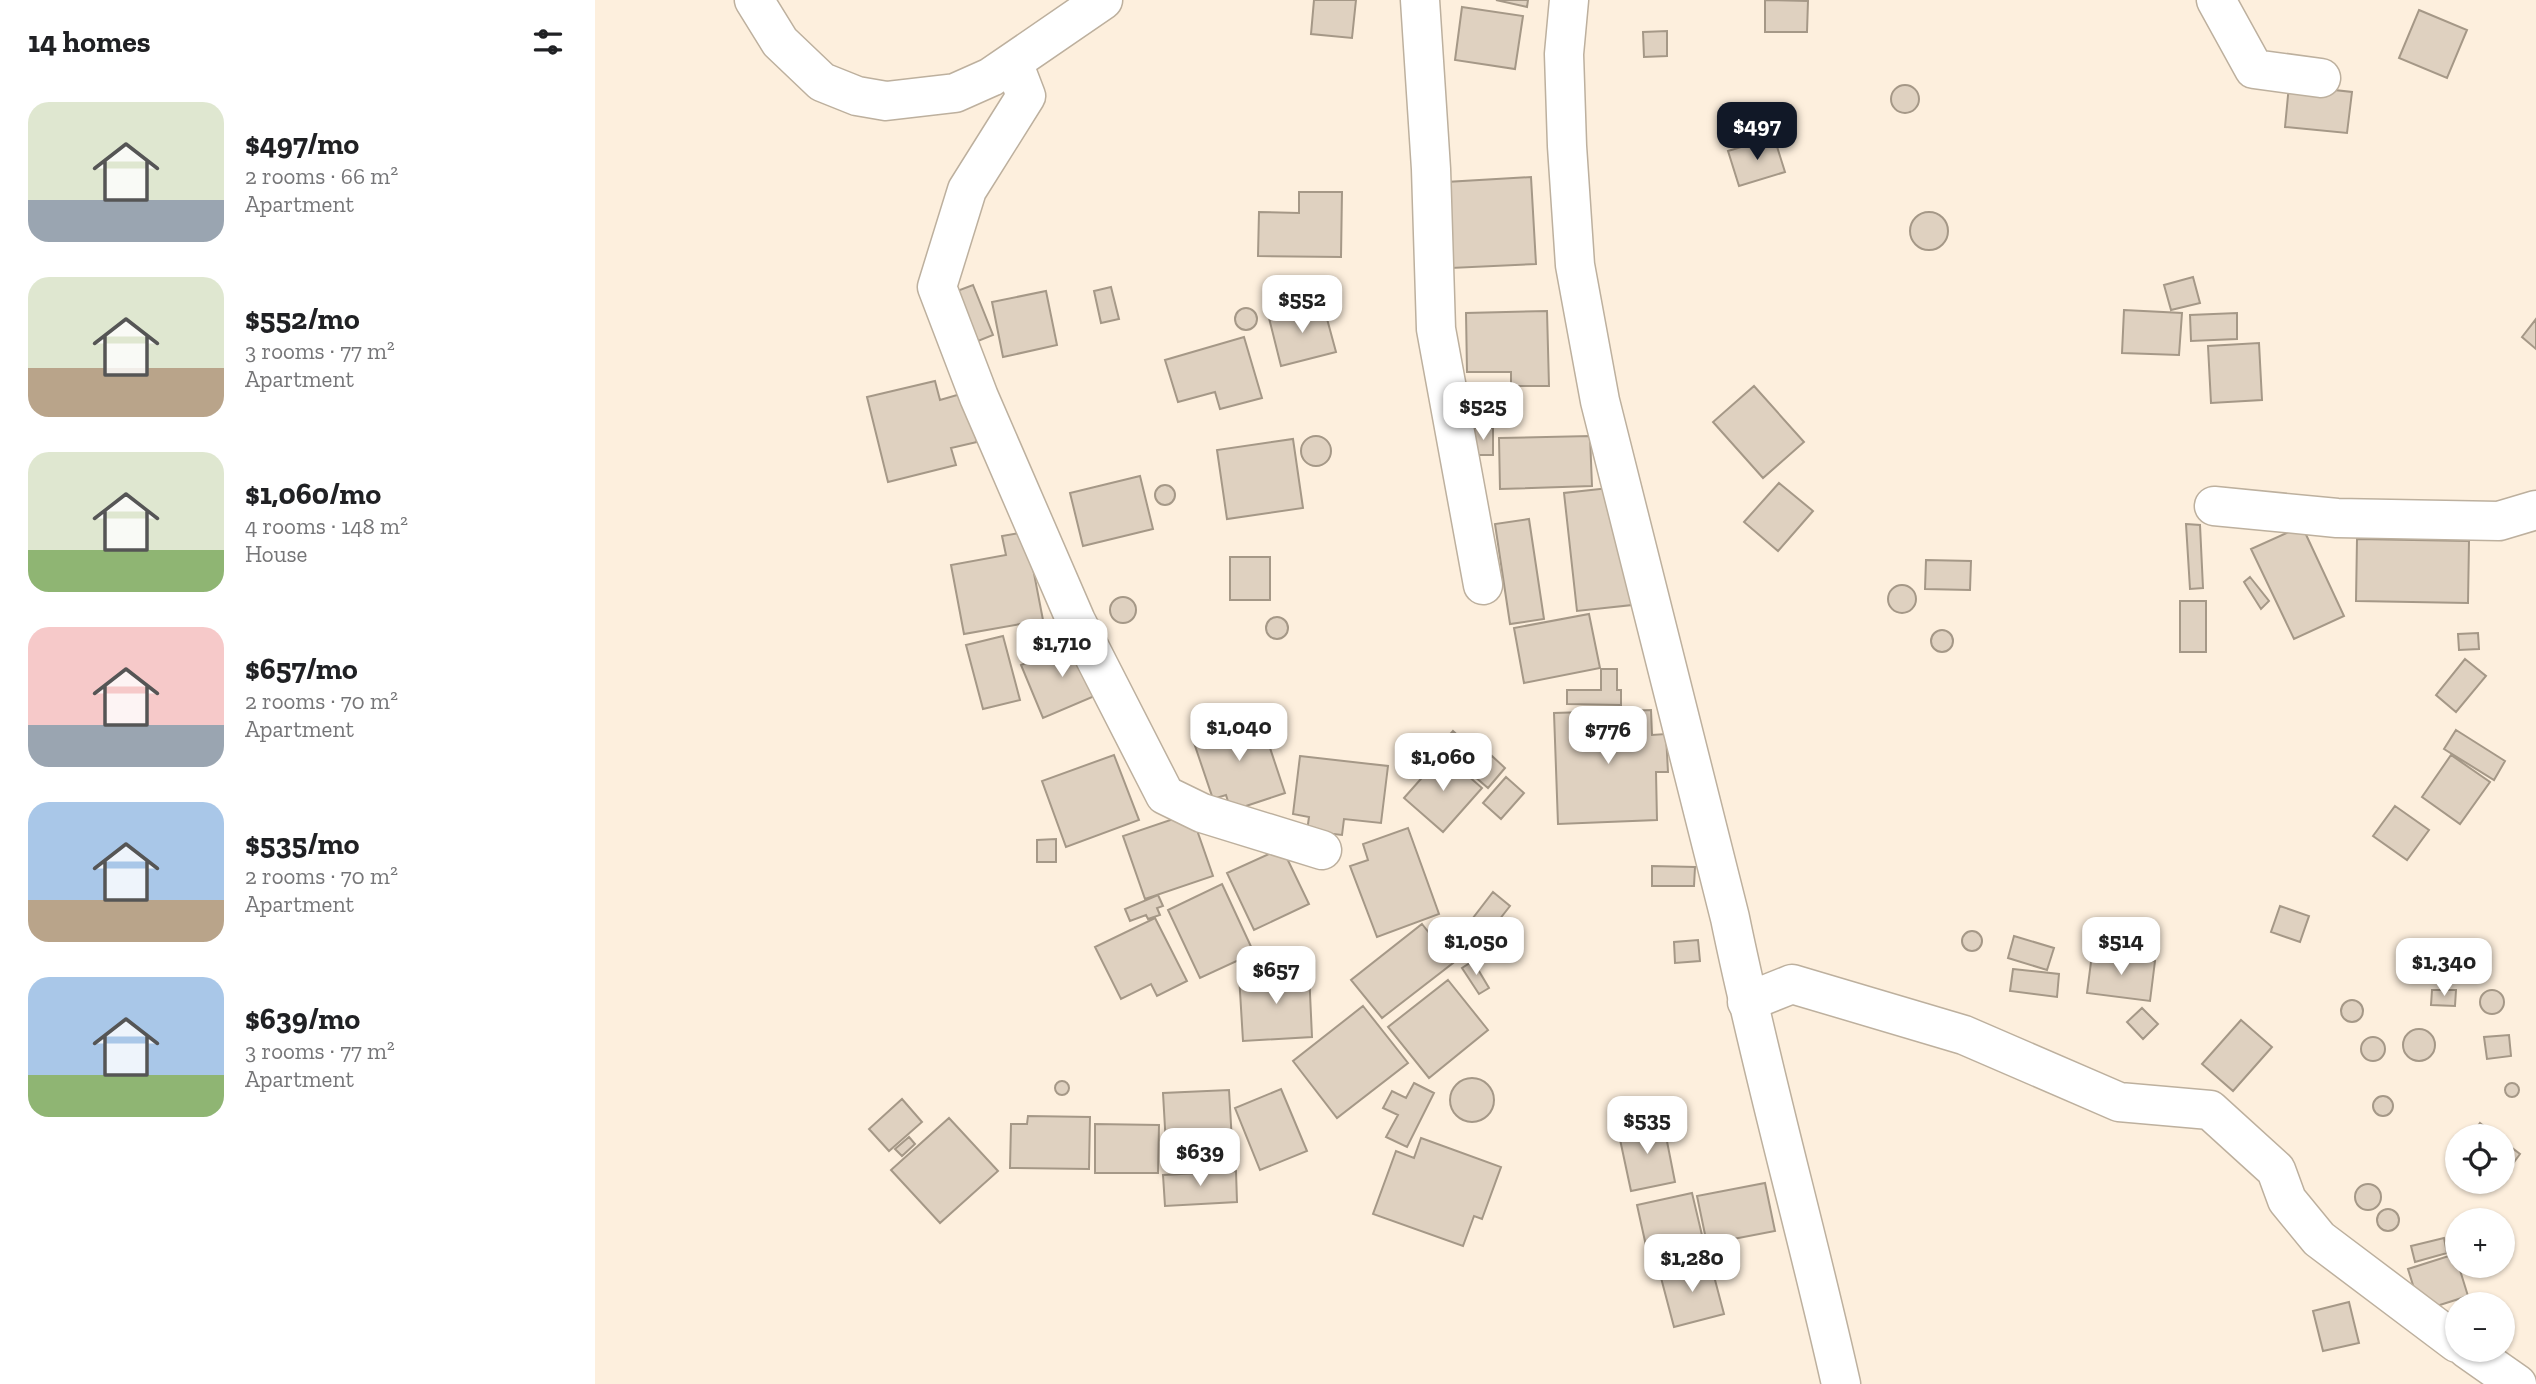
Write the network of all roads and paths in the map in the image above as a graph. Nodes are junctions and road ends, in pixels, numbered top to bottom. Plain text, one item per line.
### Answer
1 (754, 0) edge
2 (1103, 0) edge
3 (1420, 0) edge
4 (1569, 0) edge
5 (2216, 0) edge
6 (1013, 61) junction
7 (2321, 78) dead end
8 (2214, 506) dead end
9 (2536, 510) edge
10 (1483, 585) dead end
11 (1322, 850) dead end
12 (1747, 1002) junction
13 (2445, 1334) edge
14 (2486, 1362) edge
15 (1842, 1384) edge
16 (2517, 1384) edge

1 - 6 main road
2 - 6 main road
3 - 10 main road
4 - 12 main road
5 - 7 main road
6 - 11 main road
8 - 9 main road
12 - 13 main road
12 - 15 main road
14 - 16 main road

